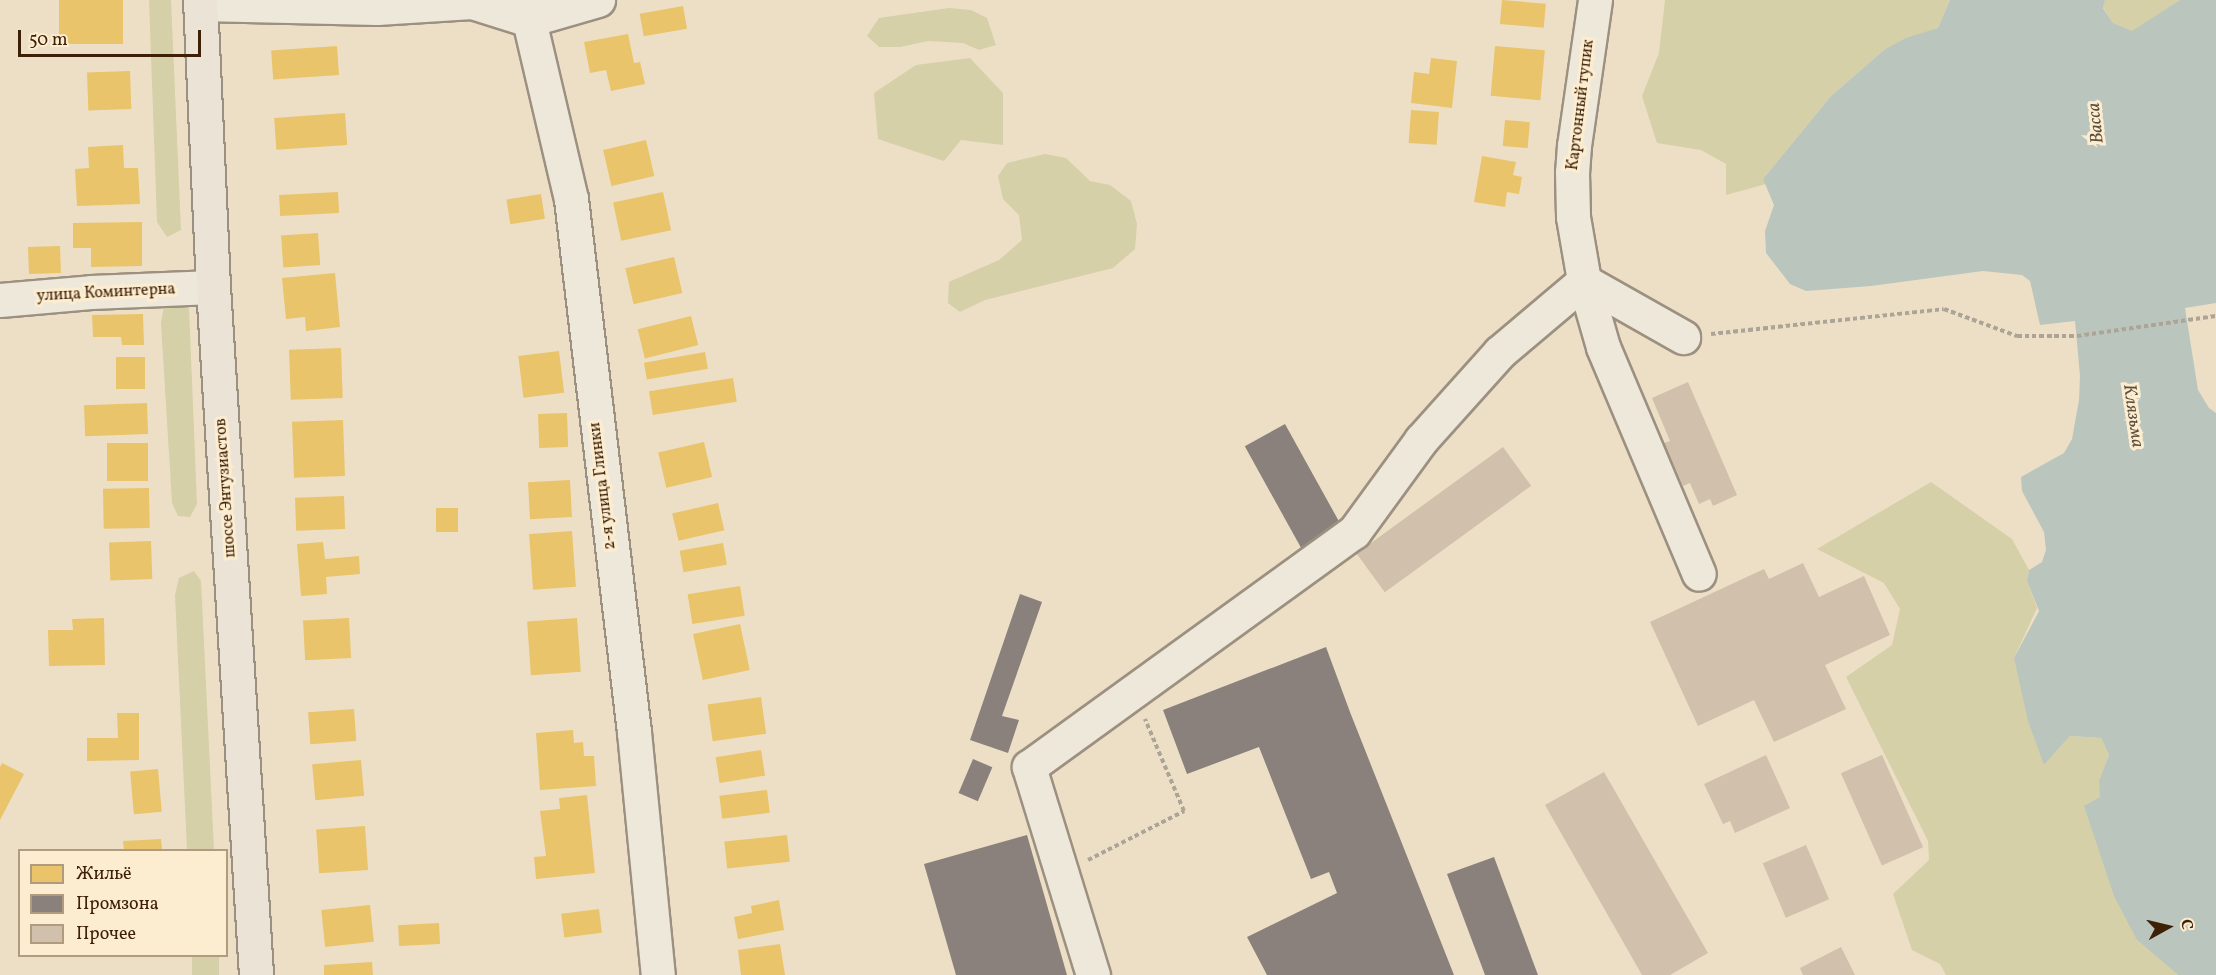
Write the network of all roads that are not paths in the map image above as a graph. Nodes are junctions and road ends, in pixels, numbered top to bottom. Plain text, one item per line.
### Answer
1 (598, 0) edge
2 (1595, 0) edge
3 (200, 2) edge
4 (531, 10) edge
5 (1584, 280) junction
6 (213, 287) junction
7 (0, 300) edge
8 (1683, 338) road end
9 (1699, 574) dead end
10 (256, 975) edge
11 (658, 975) edge
12 (1093, 975) edge

1 - 4 street
2 - 5 street, Картонный тупик
3 - 4 street
3 - 6 main road, шоссе Энтузиастов
4 - 11 street, 2-я улица Глинки
5 - 8 street
5 - 9 street, Картонный тупик
5 - 12 street
6 - 7 street, улица Коминтерна
6 - 10 main road, шоссе Энтузиастов

